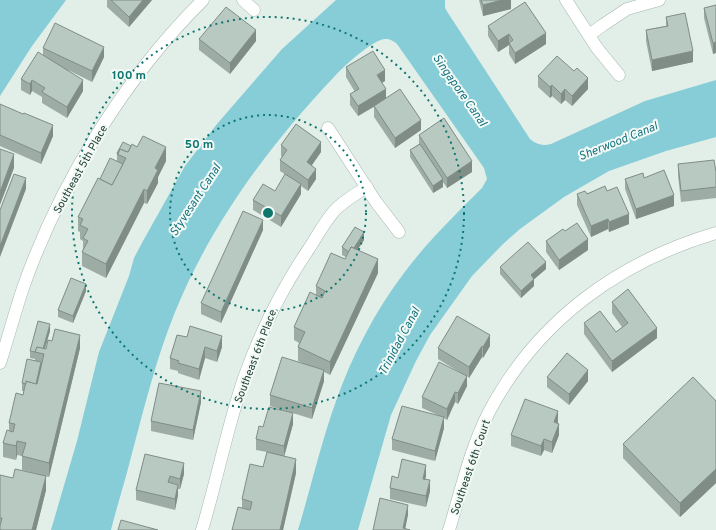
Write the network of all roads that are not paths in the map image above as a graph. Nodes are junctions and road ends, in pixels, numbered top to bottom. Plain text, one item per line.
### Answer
1 (203, 0) edge
2 (243, 0) edge
3 (566, 0) edge
4 (659, 0) edge
5 (254, 10) dead end
6 (589, 35) junction
7 (619, 75) dead end
8 (328, 128) dead end
9 (367, 187) junction
10 (399, 232) dead end
11 (716, 233) edge
12 (0, 363) edge
13 (202, 530) edge
14 (449, 530) edge

1 - 12 street, Southeast 5th Place
2 - 5 street
3 - 6 street
4 - 6 street
6 - 7 street
8 - 9 street
9 - 10 street
9 - 13 street, Southeast 6th Place
11 - 14 street, Southeast 6th Court

